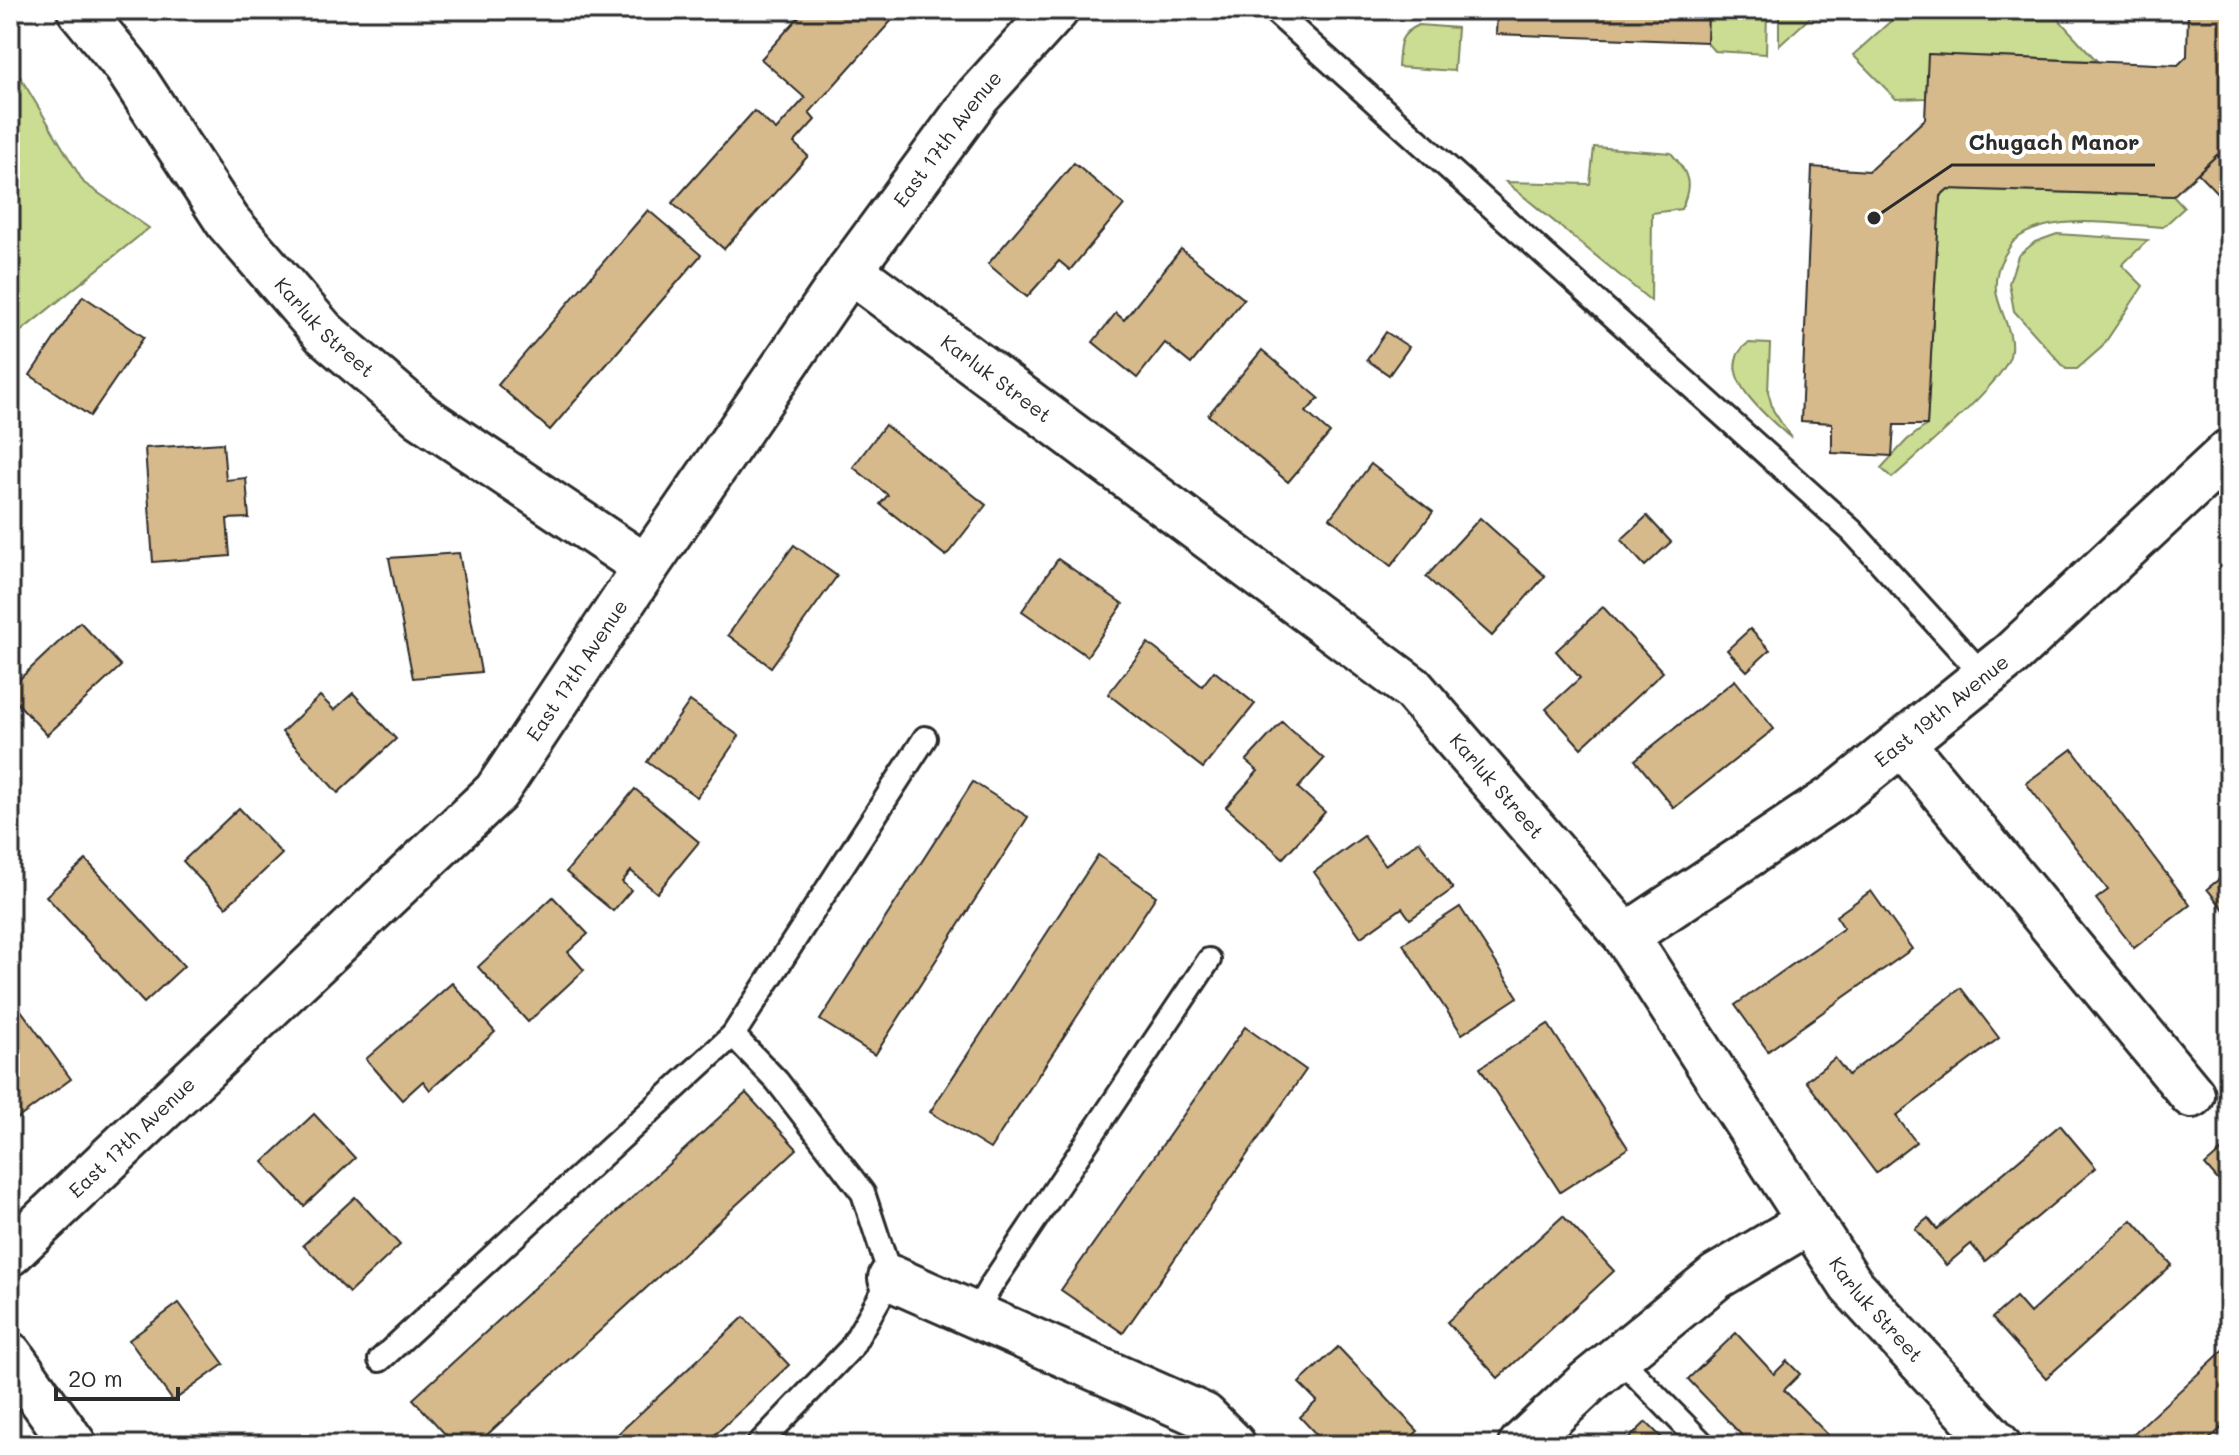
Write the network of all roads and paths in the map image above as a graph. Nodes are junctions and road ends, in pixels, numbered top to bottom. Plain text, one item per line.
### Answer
1 (80, 10) edge
2 (1056, 10) edge
3 (1273, 10) edge
4 (850, 270) junction
5 (2222, 472) edge
6 (646, 567) junction
7 (1984, 676) junction
8 (925, 738) dead end
9 (1902, 743) junction
10 (1626, 936) junction
11 (1209, 960) dead end
12 (733, 1035) junction
13 (2192, 1095) dead end
14 (1810, 1221) junction
15 (10, 1253) edge
16 (891, 1278) junction
17 (974, 1315) junction
18 (10, 1355) edge
19 (1618, 1357) junction
20 (380, 1360) dead end
21 (74, 1445) edge
22 (758, 1445) edge
23 (1233, 1445) edge
24 (1521, 1445) edge
25 (1704, 1445) edge
26 (1998, 1445) edge

1 - 6 street, Karluk Street
2 - 4 street, East 17th Avenue
3 - 7 lane
4 - 6 street, East 17th Avenue
4 - 10 street, Karluk Street
5 - 7 street, East 19th Avenue
6 - 15 street, East 17th Avenue
7 - 9 street, East 19th Avenue
8 - 12 lane
9 - 10 street, East 19th Avenue
9 - 13 street
10 - 14 street, Karluk Street
11 - 17 lane
12 - 16 lane
12 - 20 lane
14 - 19 street
14 - 26 street, Karluk Street
16 - 17 street
16 - 22 lane
17 - 23 street
18 - 21 street
19 - 24 street
19 - 25 lane

